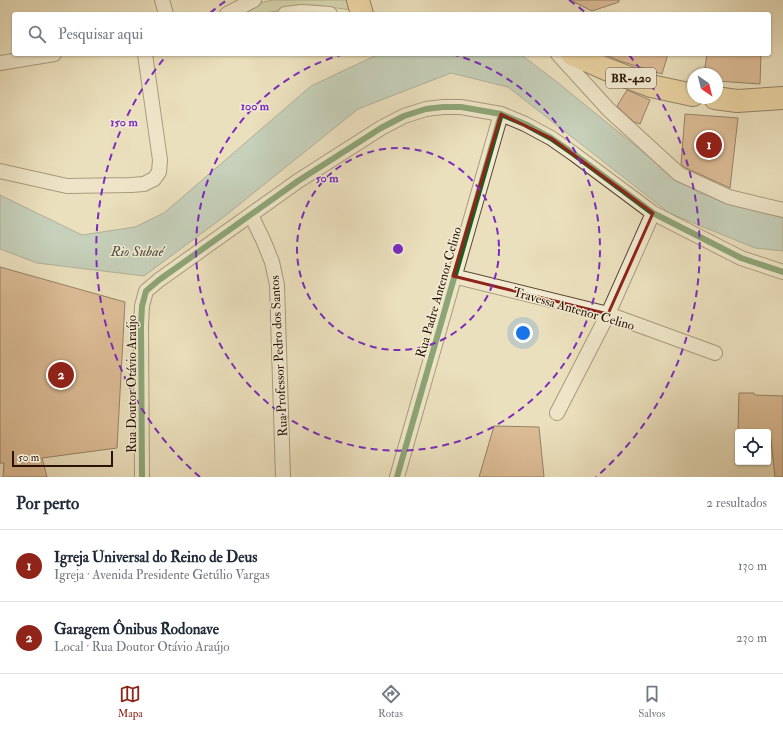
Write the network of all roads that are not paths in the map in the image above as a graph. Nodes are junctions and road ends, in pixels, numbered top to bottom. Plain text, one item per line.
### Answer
1 (162, 0) edge
2 (254, 0) edge
3 (358, 0) edge
4 (165, 12) edge
5 (231, 12) edge
6 (361, 12) edge
7 (42, 56) edge
8 (145, 56) edge
9 (560, 56) edge
10 (577, 56) edge
11 (0, 63) edge
12 (687, 93) edge
13 (783, 98) edge
14 (723, 99) edge
15 (501, 114) junction
16 (0, 171) edge
17 (783, 210) edge
18 (653, 213) junction
19 (250, 215) junction
20 (783, 272) edge
21 (454, 276) junction
22 (608, 314) junction
23 (715, 353) dead end
24 (557, 413) dead end
25 (142, 477) edge
26 (283, 477) edge
27 (397, 477) edge

1 - 4 street
2 - 5 street
3 - 6 main road
7 - 11 street
8 - 16 street
9 - 17 street
10 - 12 main road, BR-420
13 - 14 main road
15 - 18 street
15 - 19 street
15 - 21 street, Rua Padre Antenor Celino
18 - 20 street
18 - 22 street
19 - 25 street, Rua Doutor Otávio Araújo
19 - 26 street, Rua Professor Pedro dos Santos
21 - 22 street, Travessa Antenor Celino
21 - 27 street, Rua Padre Antenor Celino
22 - 23 street, Travessa Antenor Celino
22 - 24 street

